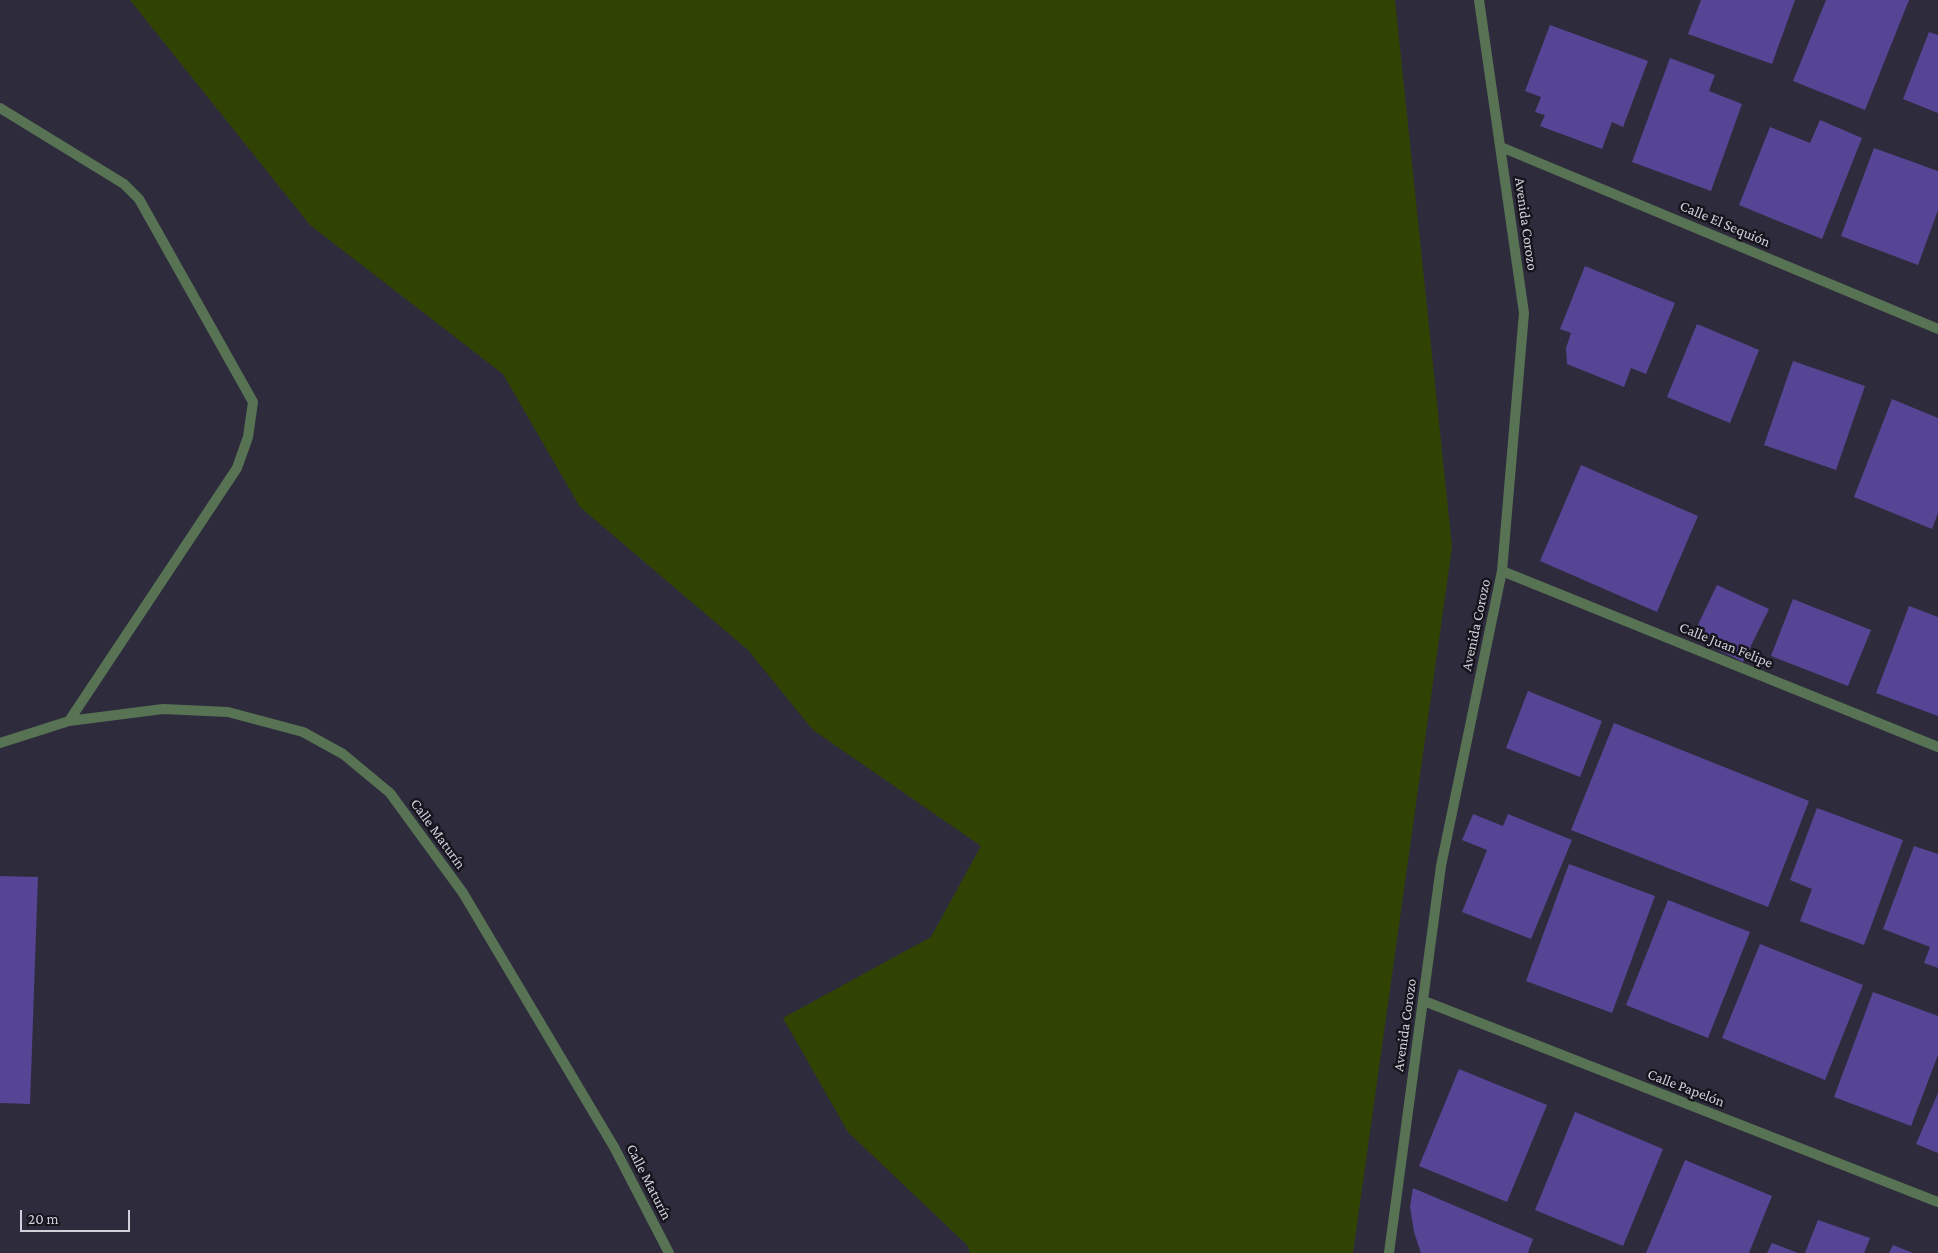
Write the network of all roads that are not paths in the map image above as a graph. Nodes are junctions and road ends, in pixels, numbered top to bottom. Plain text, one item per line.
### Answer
1 (1479, 0) edge
2 (0, 108) edge
3 (1501, 147) junction
4 (1938, 329) edge
5 (1502, 571) junction
6 (69, 721) junction
7 (0, 743) edge
8 (1938, 747) edge
9 (1424, 1001) junction
10 (1938, 1202) edge
11 (669, 1253) edge
12 (1389, 1253) edge

1 - 3 street, Avenida Corozo
2 - 6 street
3 - 4 street, Calle El Sequión
3 - 5 street, Avenida Corozo
5 - 8 street, Calle Juan Felipe
5 - 9 street, Avenida Corozo
6 - 7 street, Calle Maturín
6 - 11 street, Calle Maturín
9 - 10 street, Calle Papelón
9 - 12 street, Avenida Corozo

